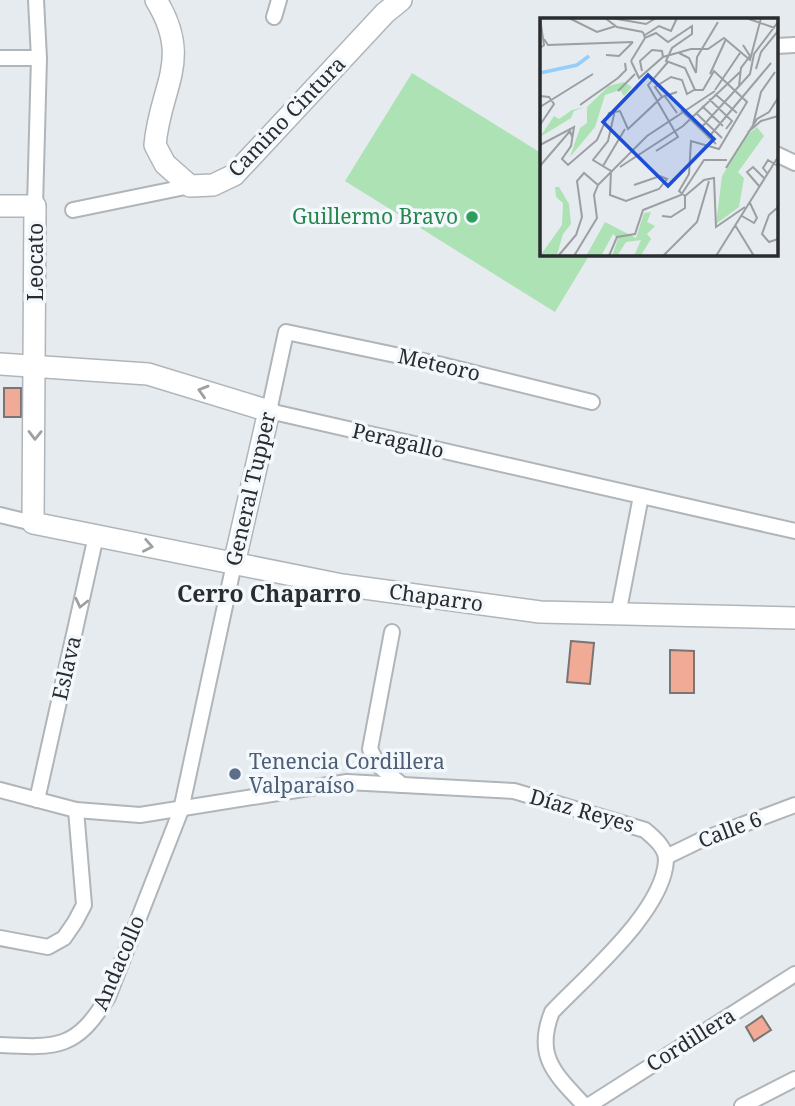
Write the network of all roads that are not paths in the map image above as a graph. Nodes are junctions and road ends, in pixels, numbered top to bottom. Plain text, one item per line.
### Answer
1 (36, 0) edge
2 (156, 0) edge
3 (279, 0) edge
4 (401, 0) edge
5 (274, 17) dead end
6 (0, 58) edge
7 (39, 58) junction
8 (778, 155) edge
9 (795, 163) edge
10 (190, 186) junction
11 (0, 206) edge
12 (35, 206) junction
13 (73, 211) dead end
14 (286, 332) joint
15 (0, 364) edge
16 (36, 367) junction
17 (592, 402) dead end
18 (269, 411) junction
19 (641, 496) junction
20 (0, 515) edge
21 (33, 523) junction
22 (795, 531) edge
23 (96, 536) junction
24 (234, 564) junction
25 (618, 615) junction
26 (795, 618) edge
27 (392, 632) dead end
28 (402, 785) junction
29 (0, 790) edge
30 (37, 800) junction
31 (795, 805) edge
32 (76, 810) junction
33 (181, 810) junction
34 (666, 857) junction
35 (0, 938) edge
36 (795, 974) edge
37 (0, 1045) edge
38 (795, 1079) edge
39 (586, 1106) edge
40 (742, 1106) edge

1 - 7 street, Leocato
2 - 10 street
3 - 5 street
4 - 10 street, Camino Cintura
6 - 7 street
7 - 12 street, Leocato
8 - 9 street
10 - 13 street
11 - 12 street
12 - 16 street, Leocato
14 - 17 street, Meteoro
14 - 18 street, General Tupper
15 - 16 street, Peragallo
18 -> 16 street, Peragallo
16 -> 21 street, Leocato
18 - 19 street, Peragallo
18 - 24 street, General Tupper
19 - 22 street, Peragallo
19 - 25 street
20 - 21 street, Chaparro
21 - 23 street, Chaparro
23 -> 24 street, Chaparro
23 -> 30 street, Eslava
24 - 25 street, Chaparro
24 - 33 street, General Tupper
25 - 26 street, Chaparro
27 - 28 street
28 - 33 street, Díaz Reyes
28 - 34 street, Díaz Reyes
29 - 30 street, Díaz Reyes
30 - 32 street, Díaz Reyes
31 - 34 street, Calle 6
32 - 33 street, Díaz Reyes
32 - 35 street
33 - 37 street, Andacollo
34 - 39 street
36 - 39 street, Cordillera
38 - 40 street

